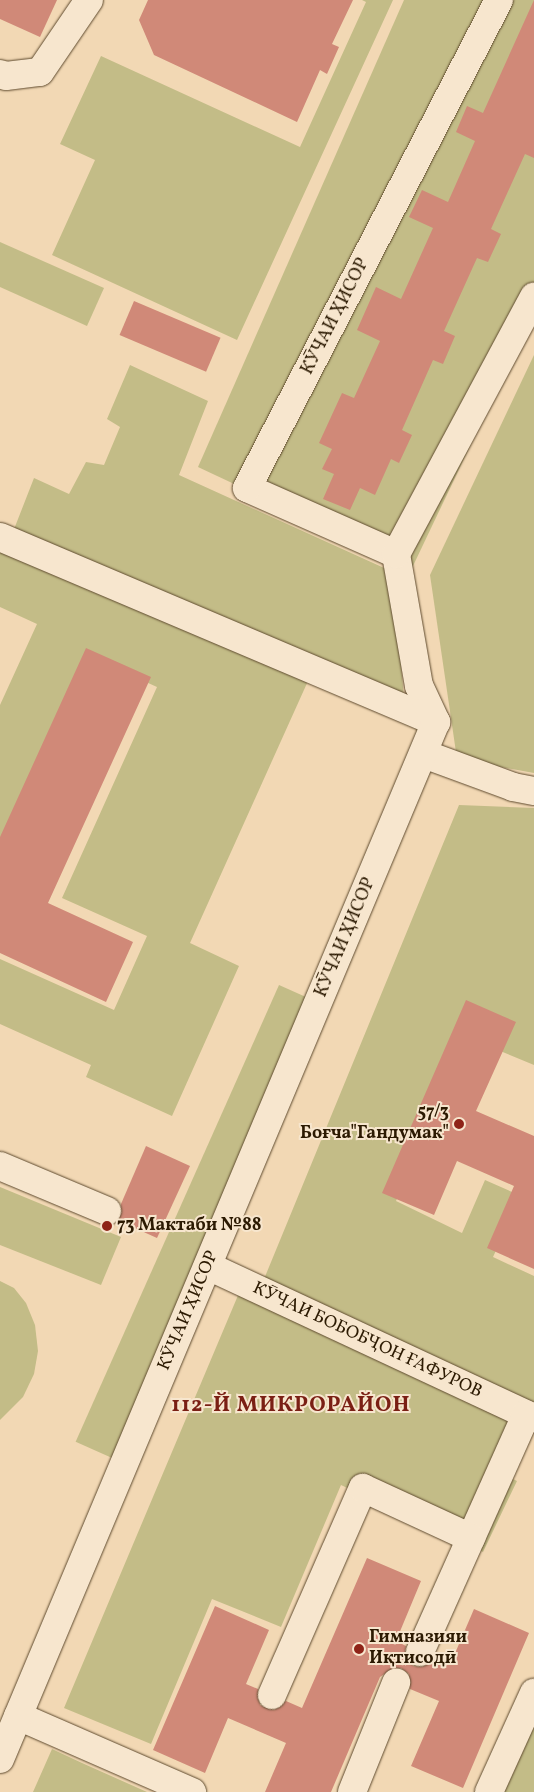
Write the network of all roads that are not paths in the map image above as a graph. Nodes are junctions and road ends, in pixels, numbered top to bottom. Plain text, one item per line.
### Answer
1 (90, 0) edge
2 (499, 0) edge
3 (0, 74) edge
4 (534, 297) edge
5 (0, 536) edge
6 (396, 554) junction
7 (436, 722) junction
8 (424, 754) junction
9 (534, 791) edge
10 (0, 1166) edge
11 (107, 1211) dead end
12 (208, 1266) junction
13 (530, 1416) edge
14 (471, 1538) junction
15 (420, 1652) dead end
16 (396, 1683) dead end
17 (534, 1693) edge
18 (272, 1695) dead end
19 (18, 1716) junction
20 (0, 1758) edge
21 (192, 1792) edge
22 (352, 1792) edge
23 (488, 1792) edge

1 - 3 lane
2 - 6 lane, КӮЧАИ ҲИСОР
4 - 6 lane
5 - 7 lane
6 - 7 lane
7 - 8 lane, КӮЧАИ ҲИСОР
8 - 9 lane
8 - 12 lane, КӮЧАИ ҲИСОР
10 - 11 lane
12 - 13 lane, КӮЧАИ БОБОБҶОН ҒАФУРОВ
12 - 19 lane, КӮЧАИ ҲИСОР
13 - 14 lane, КӮЧАИ БОБОБҶОН ҒАФУРОВ
14 - 15 lane, КӮЧАИ БОБОБҶОН ҒАФУРОВ
14 - 18 lane
16 - 22 lane
17 - 23 lane
19 - 20 lane, КӮЧАИ ҲИСОР
19 - 21 lane

